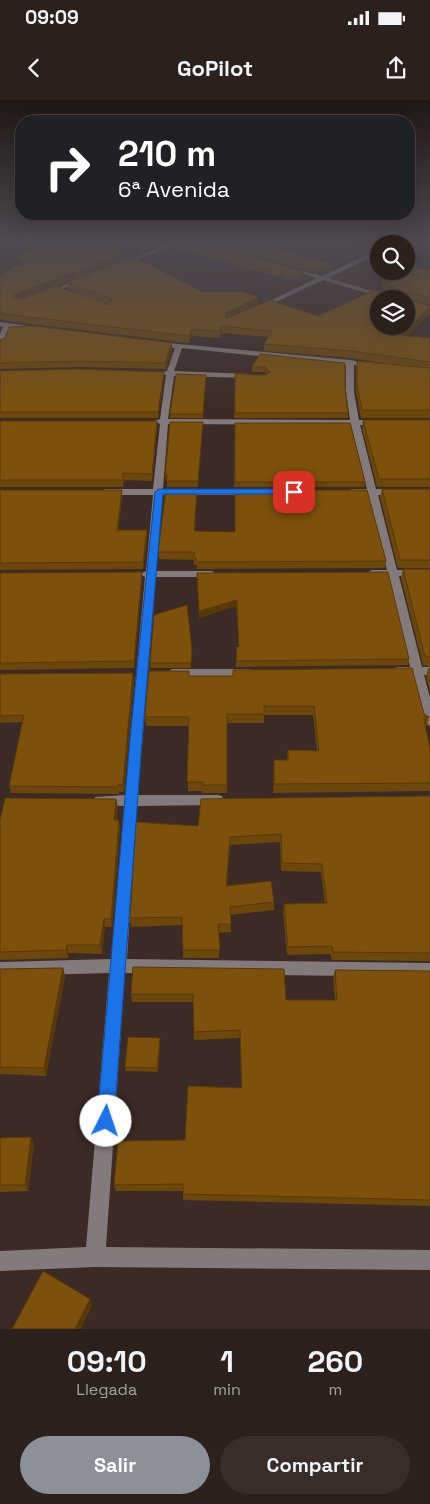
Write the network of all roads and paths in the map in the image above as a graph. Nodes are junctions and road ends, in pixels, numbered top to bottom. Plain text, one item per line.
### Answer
1 (276, 300) edge
2 (254, 311) edge
3 (3, 328) edge
4 (45, 330) edge
5 (0, 343) edge
6 (160, 344) edge
7 (179, 346) junction
8 (350, 362) junction
9 (386, 366) edge
10 (152, 372) edge
11 (170, 373) junction
12 (264, 376) edge
13 (164, 421) junction
14 (145, 422) edge
15 (355, 423) junction
16 (392, 423) edge
17 (90, 492) edge
18 (159, 492) junction
19 (256, 492) edge
20 (343, 492) edge
21 (372, 492) junction
22 (430, 492) edge
23 (365, 573) edge
24 (394, 573) junction
25 (430, 573) edge
26 (132, 574) edge
27 (151, 574) junction
28 (219, 574) edge
29 (424, 671) edge
30 (388, 672) edge
31 (260, 673) edge
32 (147, 674) junction
33 (430, 722) edge
34 (230, 800) edge
35 (84, 801) edge
36 (131, 801) junction
37 (118, 966) junction
38 (0, 969) edge
39 (430, 970) edge
40 (95, 1258) junction
41 (430, 1260) edge
42 (0, 1261) edge

1 - 2 street
3 - 4 street
3 - 5 street
6 - 7 street
7 - 8 street
7 - 11 street
8 - 9 street
8 - 15 street
10 - 11 street
11 - 12 street
11 - 13 street
13 - 14 street
13 - 15 street
13 - 18 street
15 - 16 street
15 - 21 street
17 - 18 street
18 - 19 street
18 - 27 street
20 - 21 street
21 - 22 street
21 - 24 street
23 - 24 street
24 - 25 street
24 - 29 street
26 - 27 street
27 - 28 street
27 - 32 street
29 - 30 street
29 - 33 street
31 - 32 street
32 - 36 street
34 - 36 street
35 - 36 street
36 - 37 street
37 - 38 street
37 - 39 street
37 - 40 street
40 - 41 street
40 - 42 street

